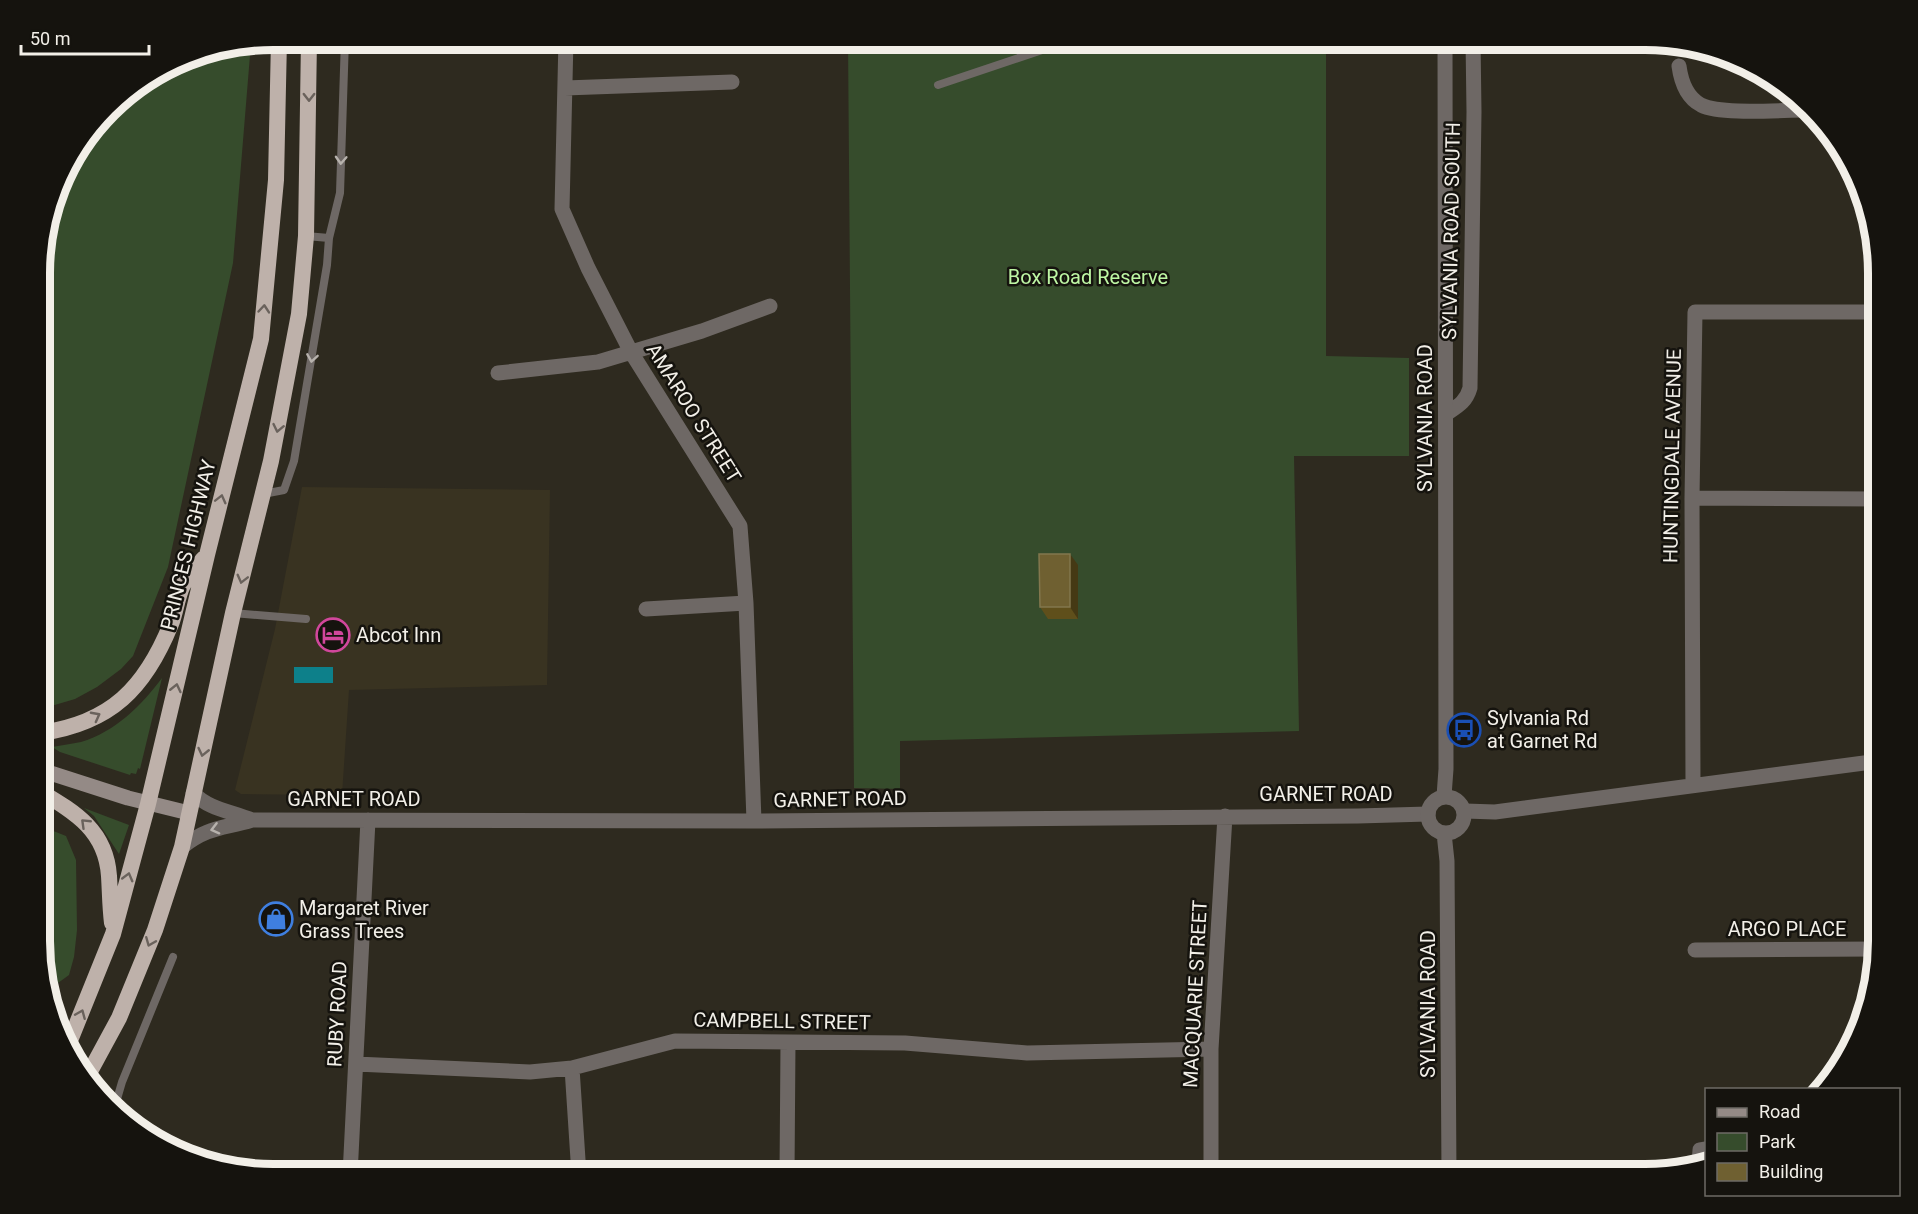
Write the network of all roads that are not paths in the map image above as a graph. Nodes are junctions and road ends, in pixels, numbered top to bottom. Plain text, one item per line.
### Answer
1 (279, 50) edge
2 (309, 50) edge
3 (345, 50) edge
4 (566, 50) edge
5 (1042, 50) edge
6 (1445, 50) edge
7 (1473, 50) edge
8 (1679, 66) dead end
9 (732, 82) dead end
10 (938, 85) dead end
11 (565, 87) junction
12 (1798, 110) edge
13 (306, 236) junction
14 (329, 238) junction
15 (770, 306) dead end
16 (1868, 312) edge
17 (631, 352) junction
18 (498, 373) dead end
19 (1446, 414) junction
20 (263, 494) junction
21 (1692, 498) junction
22 (1868, 499) edge
23 (207, 555) junction
24 (746, 603) junction
25 (646, 609) dead end
26 (233, 613) junction
27 (306, 619) dead end
28 (50, 732) edge
29 (1868, 761) edge
30 (50, 773) edge
31 (1694, 785) junction
32 (194, 793) junction
33 (1444, 796) junction
34 (50, 798) edge
35 (148, 804) junction
36 (1465, 811) junction
37 (189, 813) junction
38 (1428, 814) junction
39 (1225, 816) junction
40 (252, 820) junction
41 (368, 820) junction
42 (754, 820) junction
43 (1444, 833) junction
44 (182, 847) junction
45 (113, 934) junction
46 (1868, 949) edge
47 (1695, 950) dead end
48 (173, 957) dead end
49 (70, 1036) edge
50 (788, 1042) junction
51 (1211, 1049) junction
52 (356, 1064) junction
53 (572, 1068) junction
54 (91, 1070) edge
55 (117, 1101) edge
56 (351, 1165) edge
57 (578, 1165) edge
58 (787, 1165) edge
59 (1212, 1165) edge
60 (1449, 1165) edge

23 -> 1 highway, PRINCES HIGHWAY
2 -> 13 highway
3 -> 14 lane
4 - 11 street, AMAROO STREET
5 - 10 lane
6 - 19 street, SYLVANIA ROAD
7 - 19 street, SYLVANIA ROAD SOUTH
8 - 12 street
9 - 11 street
11 - 17 street, AMAROO STREET
13 - 14 lane
13 -> 20 highway
14 -> 20 lane
15 - 17 street
16 - 21 street, HUNTINGDALE AVENUE
17 - 18 street
17 - 24 street, AMAROO STREET
19 - 33 street, SYLVANIA ROAD
20 -> 26 highway
21 - 22 street
21 - 31 street, HUNTINGDALE AVENUE
28 -> 23 highway
35 -> 23 highway, PRINCES HIGHWAY
24 - 25 street
24 - 42 street, AMAROO STREET
26 - 27 lane
26 -> 32 highway
29 - 31 street
30 - 35 main road
31 - 36 street
32 - 37 highway
32 - 40 street, GARNET ROAD
33 - 36 street
33 - 38 street
45 -> 34 highway
35 - 37 main road
45 -> 35 highway, PRINCES HIGHWAY
36 - 43 street
37 - 44 highway
38 - 39 street, GARNET ROAD
38 - 43 street
39 - 42 street, GARNET ROAD
39 - 51 street, MACQUARIE STREET
40 - 41 street, GARNET ROAD
40 -> 44 street, GARNET ROAD
41 - 42 street, GARNET ROAD
41 - 52 street, RUBY ROAD
43 - 60 street, SYLVANIA ROAD
44 -> 54 highway
49 -> 45 highway, PRINCES HIGHWAY
46 - 47 street, ARGO PLACE
48 - 55 lane
50 - 51 street, CAMPBELL STREET
50 - 53 street, CAMPBELL STREET
50 - 58 street
51 - 59 street, MACQUARIE STREET
52 - 53 street, CAMPBELL STREET
52 - 56 street, RUBY ROAD
53 - 57 street

